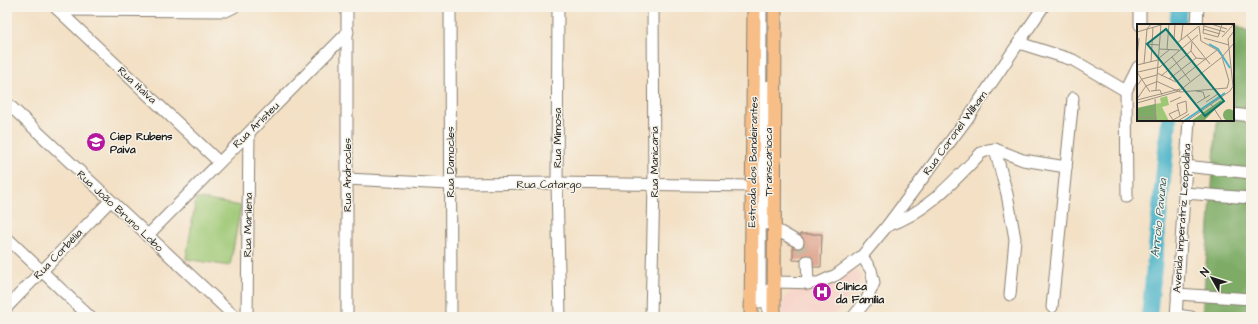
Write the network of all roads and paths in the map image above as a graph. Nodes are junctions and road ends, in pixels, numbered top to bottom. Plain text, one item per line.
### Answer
1 (234, 7) edge
2 (347, 7) edge
3 (450, 7) edge
4 (558, 7) edge
5 (654, 7) edge
6 (754, 7) edge
7 (761, 7) edge
8 (770, 7) edge
9 (775, 7) edge
10 (1043, 7) edge
11 (1198, 7) edge
12 (57, 9) edge
13 (191, 9) edge
14 (1140, 9) dead end
15 (1140, 24) edge
16 (1197, 24) edge
17 (348, 32) junction
18 (1019, 43) junction
19 (1137, 68) edge
20 (1126, 91) junction
21 (1073, 98) dead end
22 (7, 103) edge
23 (1234, 114) edge
24 (1251, 116) edge
25 (1189, 121) edge
26 (249, 133) junction
27 (995, 149) junction
28 (219, 162) junction
29 (1186, 166) junction
30 (1066, 167) junction
31 (1251, 173) edge
32 (346, 179) junction
33 (557, 183) junction
34 (449, 184) junction
35 (654, 185) junction
36 (752, 186) junction
37 (1184, 193) junction
38 (1127, 197) dead end
39 (1251, 198) edge
40 (110, 201) junction
41 (887, 226) junction
42 (775, 229) junction
43 (147, 236) junction
44 (7, 238) edge
45 (798, 242) tunnel mouth
46 (862, 256) junction
47 (807, 260) tunnel mouth
48 (42, 271) junction
49 (775, 282) junction
50 (808, 284) junction
51 (1177, 294) junction
52 (1010, 295) dead end
53 (1251, 299) edge
54 (7, 307) edge
55 (1052, 307) dead end
56 (1176, 316) edge
57 (90, 317) edge
58 (235, 317) edge
59 (247, 317) edge
60 (347, 317) edge
61 (451, 317) edge
62 (560, 317) edge
63 (651, 317) edge
64 (752, 317) edge
65 (760, 317) edge
66 (768, 317) edge
67 (774, 317) edge
68 (853, 317) edge
69 (1191, 317) edge

1 - 13 street
2 - 17 street
3 - 34 street, Rua Damocles
4 - 33 street, Rua Mimosa
5 - 35 street, Rua Manicaria
6 - 36 main road, Estrada dos Bandeirantes
7 - 65 street, Transcarioca
8 - 66 street, Transcarioca
9 - 42 main road, Estrada dos Bandeirantes
10 - 18 street, Rua Coronel Wilham
11 - 16 street
12 - 13 street
12 - 28 street, Rua Italva
14 - 15 street
17 - 26 street, Rua Aristeu
17 - 32 street, Rua Androcles
18 - 20 street
18 - 41 street, Rua Coronel Wilham
19 - 20 street
20 - 38 street
21 - 30 street
22 - 40 street, Rua João Bruno Lobo
23 - 24 street
25 - 29 street, Avenida Imperatriz Leopoldina
26 - 28 street, Rua Aristeu
26 - 59 street, Rua Marilena
27 - 30 street
27 - 41 street
27 - 52 street
28 - 43 street, Rua Aristeu
29 - 31 street
29 - 37 street, Avenida Imperatriz Leopoldina
30 - 55 street
32 - 34 street, Rua Catargo
32 - 60 street, Rua Androcles
33 - 34 street, Rua Catargo
33 - 35 street, Rua Catargo
33 - 62 street, Rua Mimosa
34 - 61 street, Rua Damocles
35 - 36 street, Rua Catargo
35 - 63 street, Rua Manicaria
36 - 64 main road, Estrada dos Bandeirantes
37 - 39 street
37 - 51 street, Avenida Imperatriz Leopoldina
40 - 43 street, Rua João Bruno Lobo
40 - 48 street, Rua Corbélia
41 - 46 street, Rua Coronel Wilham
42 - 45 street
42 - 49 main road, Estrada dos Bandeirantes
43 - 58 street, Rua João Bruno Lobo
44 - 48 street
46 - 50 street, Rua Coronel Wilham
46 - 68 street
47 - 50 street
48 - 54 street, Rua Corbélia
48 - 57 street
49 - 50 street, Rua Coronel Wilham
49 - 67 main road, Estrada dos Bandeirantes
51 - 53 street
51 - 56 street, Avenida Imperatriz Leopoldina
56 - 69 street

